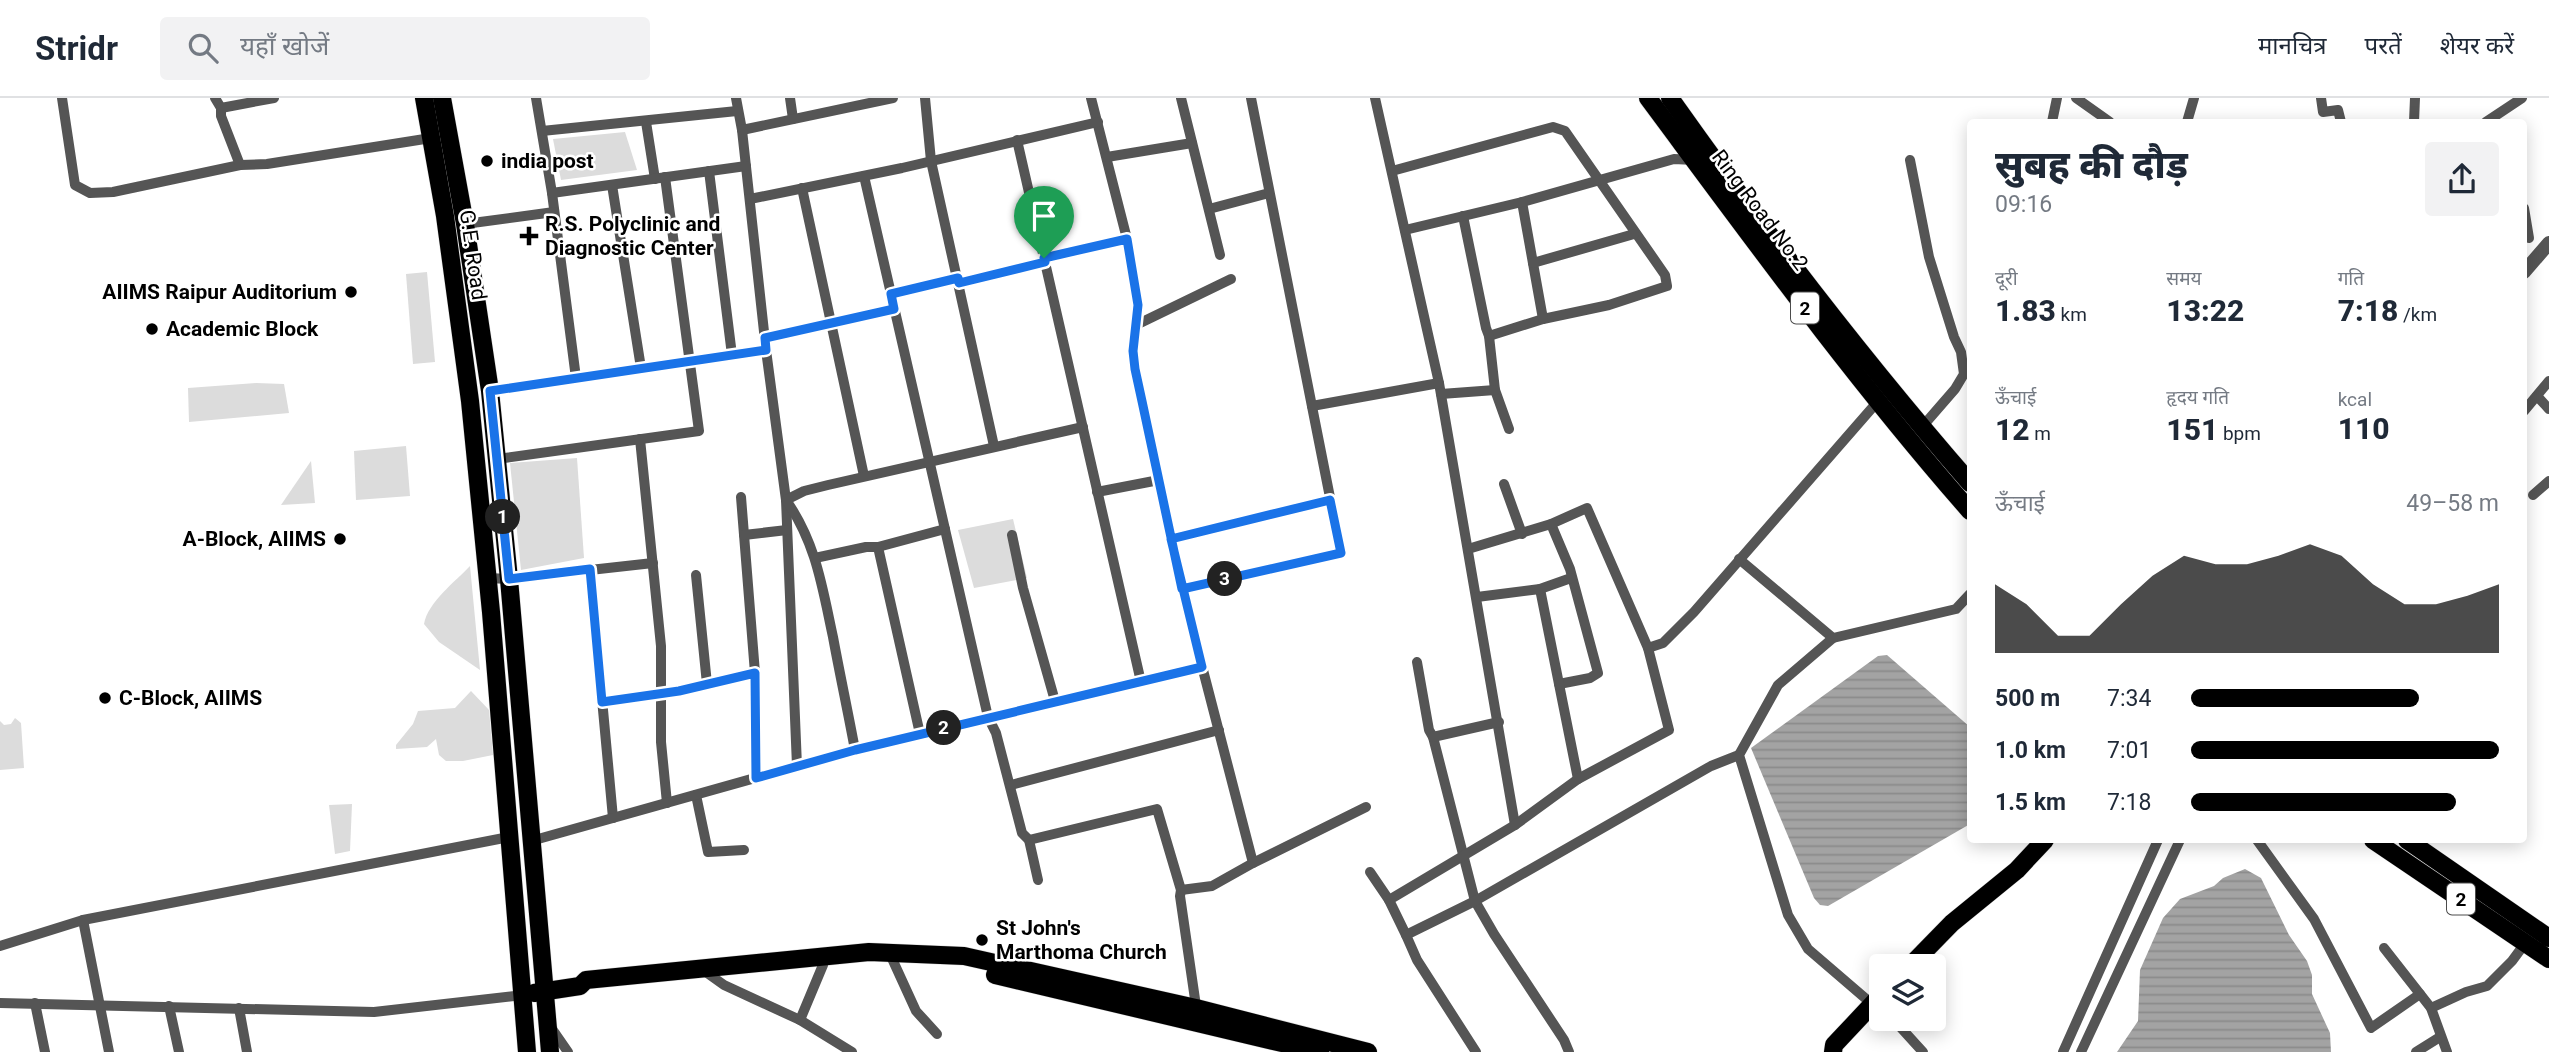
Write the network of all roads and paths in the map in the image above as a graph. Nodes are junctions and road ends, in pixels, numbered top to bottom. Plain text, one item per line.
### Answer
1 (62, 98) edge
2 (273, 98) edge
3 (424, 98) edge
4 (442, 98) edge
5 (536, 98) edge
6 (736, 98) edge
7 (790, 98) edge
8 (893, 98) edge
9 (925, 98) edge
10 (1091, 98) edge
11 (1181, 98) edge
12 (1251, 98) edge
13 (1376, 98) edge
14 (1648, 98) edge
15 (1670, 98) edge
16 (2057, 98) edge
17 (2076, 98) edge
18 (2194, 98) edge
19 (2321, 98) edge
20 (2415, 98) edge
21 (2520, 98) edge
22 (218, 103) edge
23 (737, 111) junction
24 (793, 119) junction
25 (2053, 119) edge
26 (2106, 119) edge
27 (2188, 119) edge
28 (2340, 119) edge
29 (2414, 119) edge
30 (2496, 119) edge
31 (646, 122) junction
32 (1098, 122) junction
33 (743, 130) junction
34 (542, 131) junction
35 (431, 138) junction
36 (1017, 140) junction
37 (1192, 143) junction
38 (1107, 158) junction
39 (1694, 160) junction
40 (1910, 160) dead end
41 (931, 161) junction
42 (240, 165) junction
43 (746, 166) junction
44 (709, 171) junction
45 (1392, 171) junction
46 (864, 176) junction
47 (660, 178) junction
48 (1599, 180) junction
49 (612, 184) junction
50 (802, 188) junction
51 (552, 193) junction
52 (1269, 193) junction
53 (750, 199) junction
54 (1522, 202) junction
55 (1209, 209) junction
56 (554, 212) junction
57 (1463, 216) junction
58 (465, 224) junction
59 (1405, 230) junction
60 (1634, 234) junction
61 (2527, 238) edge
62 (1127, 239) junction
63 (2548, 244) edge
64 (1220, 255) dead end
65 (1044, 260) junction
66 (1533, 263) junction
67 (2527, 268) edge
68 (1231, 279) dead end
69 (959, 280) junction
70 (891, 294) junction
71 (894, 309) junction
72 (1543, 319) junction
73 (831, 324) junction
74 (1136, 325) junction
75 (1489, 336) junction
76 (766, 344) junction
77 (732, 355) junction
78 (690, 361) junction
79 (641, 368) junction
80 (576, 378) junction
81 (2549, 381) edge
82 (1440, 388) junction
83 (1495, 390) junction
84 (490, 391) junction
85 (2537, 396) junction
86 (1878, 400) junction
87 (1312, 406) junction
88 (2527, 408) edge
89 (2549, 409) edge
90 (1083, 427) junction
91 (1922, 427) junction
92 (1509, 429) dead end
93 (640, 439) junction
94 (994, 446) junction
95 (497, 459) junction
96 (929, 461) junction
97 (1967, 473) edge
98 (864, 476) junction
99 (1159, 480) junction
100 (2549, 481) edge
101 (1504, 484) dead end
102 (1097, 492) junction
103 (2533, 495) dead end
104 (741, 497) dead end
105 (786, 500) junction
106 (1330, 500) junction
107 (1967, 507) edge
108 (1551, 524) junction
109 (945, 529) junction
110 (787, 530) junction
111 (1522, 534) junction
112 (744, 536) junction
113 (1013, 536) dead end
114 (1171, 539) junction
115 (878, 547) junction
116 (1468, 549) junction
117 (815, 558) junction
118 (1739, 559) junction
119 (653, 563) junction
120 (590, 569) junction
121 (696, 575) dead end
122 (488, 578) junction
123 (1571, 578) junction
124 (509, 579) junction
125 (1182, 589) junction
126 (1540, 589) junction
127 (1476, 597) junction
128 (1967, 597) edge
129 (1833, 638) junction
130 (1648, 648) junction
131 (1417, 662) dead end
132 (1202, 667) junction
133 (755, 673) junction
134 (1141, 681) junction
135 (707, 684) junction
136 (1559, 684) junction
137 (661, 694) junction
138 (1055, 701) junction
139 (602, 702) junction
140 (988, 718) junction
141 (1499, 722) junction
142 (1219, 730) junction
143 (920, 734) junction
144 (1433, 737) junction
145 (855, 750) junction
146 (1739, 755) junction
147 (797, 766) junction
148 (756, 778) junction
149 (1578, 779) junction
150 (1011, 785) junction
151 (696, 795) junction
152 (667, 803) junction
153 (1366, 807) dead end
154 (613, 818) junction
155 (1515, 825) junction
156 (509, 837) junction
157 (1029, 840) junction
158 (531, 841) junction
159 (2042, 843) edge
160 (2056, 843) edge
161 (2157, 843) edge
162 (2179, 843) edge
163 (2259, 843) edge
164 (2378, 843) edge
165 (2411, 843) edge
166 (744, 850) dead end
167 (1462, 856) junction
168 (1253, 863) junction
169 (1370, 873) dead end
170 (1038, 880) dead end
171 (2006, 886) junction
172 (1181, 890) junction
173 (1389, 900) junction
174 (1475, 901) junction
175 (83, 920) junction
176 (1406, 935) junction
177 (2549, 938) edge
178 (2526, 942) junction
179 (0, 946) edge
180 (2384, 948) dead end
181 (1922, 954) edge
182 (1937, 954) edge
183 (891, 956) junction
184 (2549, 959) edge
185 (823, 965) junction
186 (708, 974) junction
187 (546, 990) junction
188 (2420, 994) junction
189 (523, 996) junction
190 (1869, 996) edge
191 (0, 1003) edge
192 (35, 1003) junction
193 (100, 1004) junction
194 (169, 1006) junction
195 (239, 1008) junction
196 (2431, 1008) junction
197 (1869, 1013) edge
198 (1197, 1016) junction
199 (1869, 1016) edge
200 (800, 1020) junction
201 (548, 1024) junction
202 (1904, 1031) edge
203 (937, 1034) dead end
204 (2440, 1037) junction
205 (44, 1052) edge
206 (109, 1052) edge
207 (178, 1052) edge
208 (247, 1052) edge
209 (527, 1052) edge
210 (550, 1052) edge
211 (568, 1052) edge
212 (852, 1052) edge
213 (1320, 1052) edge
214 (1368, 1052) edge
215 (1476, 1052) edge
216 (1569, 1052) edge
217 (1833, 1052) edge
218 (1840, 1052) edge
219 (1923, 1052) edge
220 (2063, 1052) edge
221 (2081, 1052) edge
222 (2416, 1052) edge
223 (2447, 1052) edge

1 - 42 street
2 - 22 street
3 - 35 main road, G.E. Road
4 - 58 main road
5 - 34 street
6 - 23 street
7 - 24 street
8 - 24 street
9 - 41 street
10 - 32 street
11 - 37 street
12 - 52 street
13 - 45 street
14 - 39 main road, Ring Road No.2 / 2
15 - 91 main road, Ring Road No.2 / 2
16 - 25 street
17 - 26 street
18 - 27 street
19 - 28 street
20 - 29 street
21 - 30 street
22 - 42 street
23 - 31 street
23 - 33 street
24 - 33 street
31 - 34 street
31 - 47 street
32 - 36 street
32 - 38 street
33 - 43 street
34 - 51 street
35 - 42 street
35 - 122 main road, G.E. Road
36 - 41 street
36 - 65 street
37 - 38 street
37 - 55 street
38 - 62 street
39 - 48 street
39 - 86 main road, Ring Road No.2 / 2
40 - 91 street
41 - 46 street
41 - 69 street
43 - 44 street
43 - 53 street
44 - 47 street
44 - 77 street
45 - 48 street
45 - 59 street
46 - 50 street
46 - 70 street
47 - 49 street
47 - 78 street
48 - 54 street
48 - 60 street
49 - 51 street
49 - 79 street
50 - 53 street
50 - 73 street
51 - 56 street
52 - 55 street
52 - 87 street
53 - 76 street
54 - 57 street
54 - 66 street
55 - 64 street
56 - 58 street
56 - 80 street
57 - 59 street
57 - 75 street
58 - 84 main road
59 - 82 street
60 - 66 street
60 - 72 street
61 - 63 street
62 - 65 street
62 - 74 street
63 - 67 street
65 - 69 street
65 - 90 street
66 - 72 street
68 - 74 street
69 - 70 street
69 - 94 street
70 - 71 street
71 - 73 street
71 - 96 street
72 - 75 street
73 - 76 street
73 - 98 street
74 - 99 street
75 - 83 street
76 - 77 street
76 - 105 street
77 - 78 street
78 - 79 street
78 - 93 street
79 - 80 street
80 - 84 street
81 - 85 street
82 - 83 street
82 - 87 street
82 - 116 street
83 - 92 street
84 - 95 main road
85 - 88 street
85 - 89 street
86 - 107 main road, Ring Road No.2 / 2
86 - 118 street
87 - 106 street
90 - 94 street
90 - 102 street
91 - 97 main road, Ring Road No.2 / 2
93 - 95 street
93 - 119 street
94 - 96 street
95 - 124 main road
96 - 98 street
96 - 109 street
98 - 105 street
99 - 102 street
99 - 114 street
100 - 103 street
101 - 111 street
102 - 134 street
104 - 112 street
105 - 110 street
105 - 117 street
106 - 114 street
106 - 125 street
108 - 111 street
108 - 123 street
108 - 130 street
109 - 115 street
109 - 140 street
110 - 112 street
110 - 147 street
111 - 116 street
112 - 133 street
113 - 138 street
114 - 125 street
115 - 117 street
115 - 143 street
116 - 127 street
117 - 145 street
118 - 129 street
118 - 130 street
119 - 120 street
119 - 137 street
120 - 124 street
120 - 139 street
121 - 135 street
122 - 124 street
122 - 156 main road, G.E. Road
123 - 126 street
123 - 136 street
124 - 158 main road
125 - 132 street
126 - 127 street
126 - 136 street
127 - 141 street
128 - 129 street
129 - 146 street
130 - 149 street
131 - 144 street
132 - 134 street
132 - 142 street
133 - 135 street
133 - 148 street
134 - 138 street
135 - 137 street
136 - 149 street
137 - 139 street
137 - 152 street
138 - 140 street
139 - 154 street
140 - 143 street
140 - 150 street
141 - 144 street
141 - 155 street
142 - 150 street
142 - 168 street
143 - 145 street
144 - 167 street
145 - 147 street
146 - 174 street
146 - 190 street
147 - 148 street
148 - 151 street
149 - 155 street
150 - 157 street
151 - 152 street
151 - 166 street
152 - 154 street
153 - 168 street
154 - 158 street
155 - 167 street
156 - 175 street
156 - 189 main road, G.E. Road
157 - 170 street
157 - 172 street
158 - 187 main road
159 - 171 main road
160 - 171 main road
161 - 220 street
162 - 221 street
163 - 188 street
164 - 178 main road, 2
165 - 177 main road, 2
167 - 173 street
167 - 174 street
168 - 172 street
169 - 173 street
171 - 181 main road
171 - 182 main road
172 - 198 street
173 - 176 street
174 - 176 street
174 - 216 street
175 - 179 street
175 - 193 street
176 - 215 street
178 - 184 main road, 2
178 - 196 street
180 - 188 street
183 - 185 main road
183 - 186 main road
183 - 198 main road
183 - 203 street
185 - 186 main road
185 - 200 street
186 - 187 main road
186 - 200 street
187 - 189 main road
187 - 201 main road
188 - 196 street
189 - 195 street
189 - 209 main road, G.E. Road
191 - 192 street
192 - 193 street
192 - 205 street
193 - 194 street
193 - 206 street
194 - 195 street
194 - 207 street
195 - 208 street
196 - 204 street
197 - 217 main road
198 - 213 main road
198 - 214 main road
199 - 218 main road
200 - 212 street
201 - 210 main road
201 - 211 street
202 - 219 street
204 - 222 street
204 - 223 street

